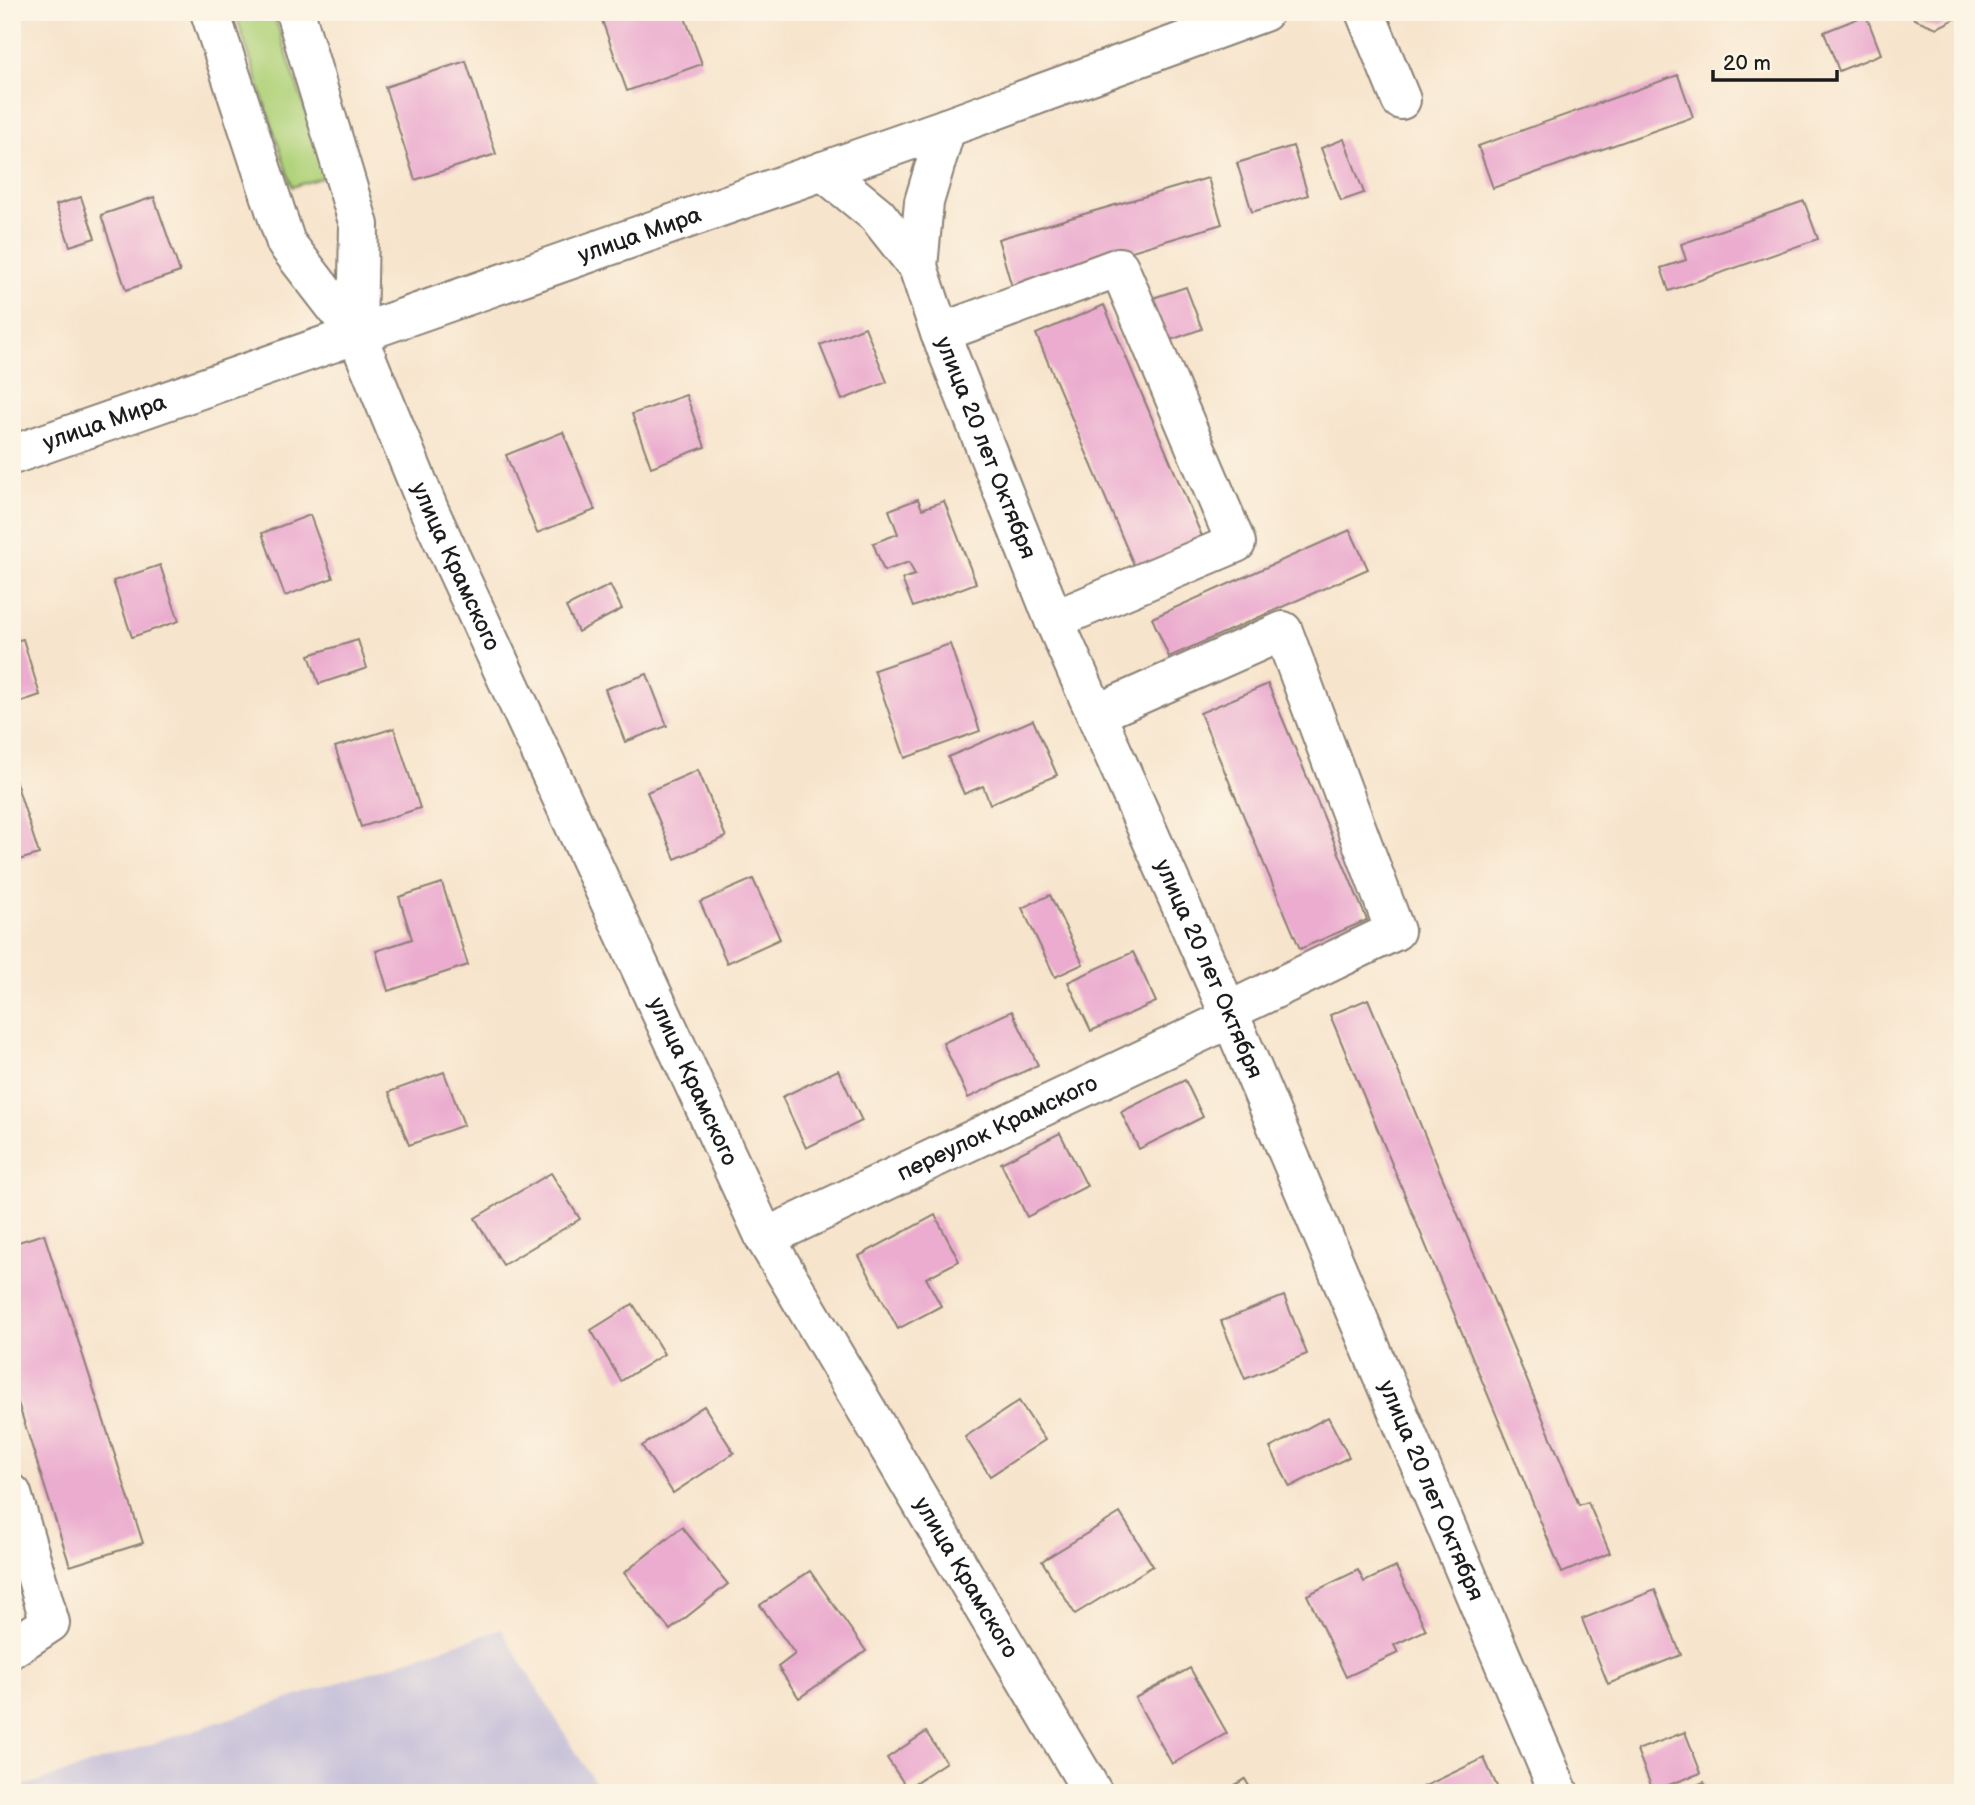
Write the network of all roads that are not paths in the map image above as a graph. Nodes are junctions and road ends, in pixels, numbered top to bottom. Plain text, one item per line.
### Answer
1 (210, 12) edge
2 (295, 12) edge
3 (1264, 12) edge
4 (1365, 12) edge
5 (1401, 100) dead end
6 (946, 128) junction
7 (822, 171) junction
8 (918, 267) junction
9 (940, 333) junction
10 (357, 335) junction
11 (12, 455) edge
12 (1054, 620) junction
13 (1096, 714) junction
14 (1229, 1015) junction
15 (765, 1238) junction
16 (12, 1494) edge
17 (12, 1648) edge
18 (1093, 1793) edge
19 (1559, 1793) edge

1 - 10 street, улица Крамского
2 - 10 street, улица Крамского
3 - 6 street, улица Мира
4 - 5 street
6 - 7 street, улица Мира
6 - 8 street
7 - 8 street, улица 20 лет Октября
7 - 10 street, улица Мира
8 - 9 street, улица 20 лет Октября
9 - 12 street, улица 20 лет Октября
9 - 12 street
10 - 11 street, улица Мира
10 - 15 street, улица Крамского
12 - 13 street, улица 20 лет Октября
13 - 14 street, улица 20 лет Октября
13 - 14 street, переулок Крамского
14 - 15 street, переулок Крамского
14 - 19 street, улица 20 лет Октября
15 - 18 street, улица Крамского
16 - 17 street

